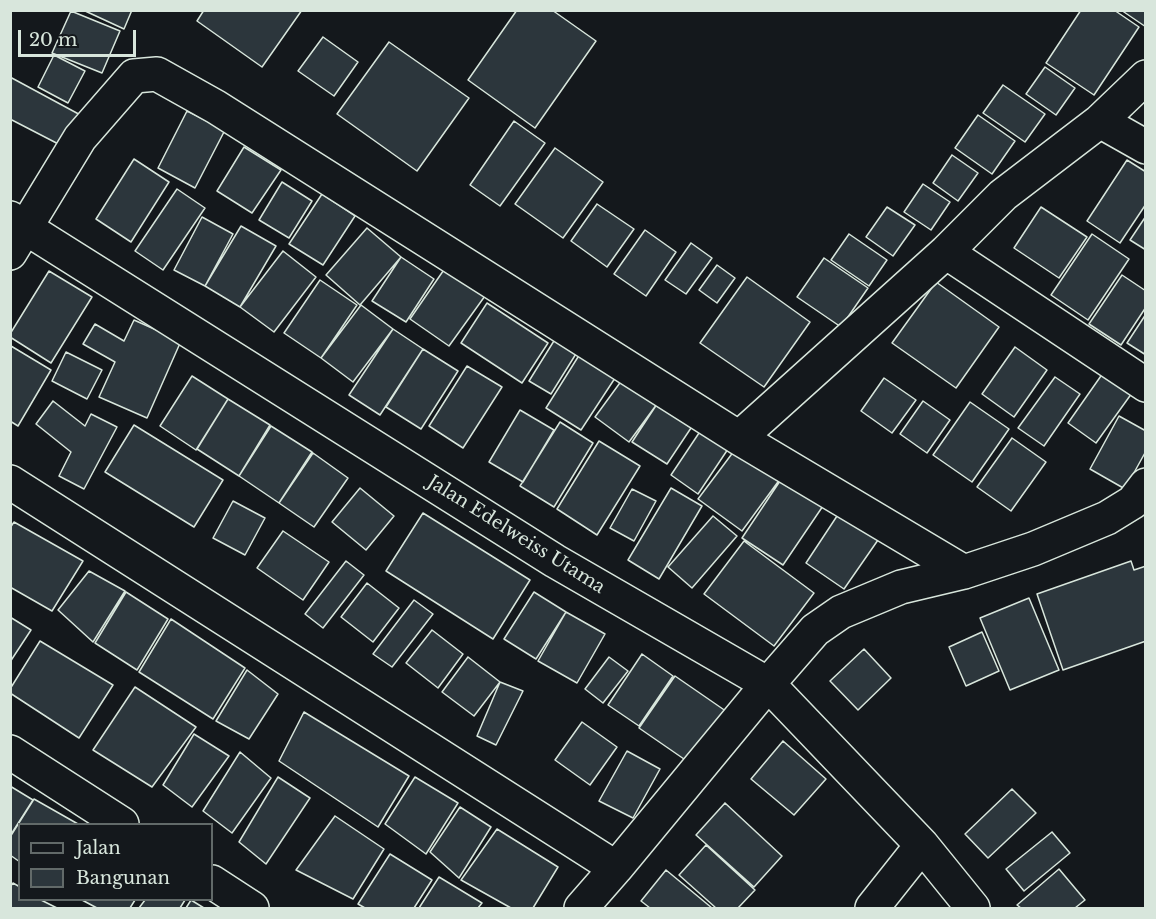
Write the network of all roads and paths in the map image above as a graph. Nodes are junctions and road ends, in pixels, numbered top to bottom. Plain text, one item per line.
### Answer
1 (1146, 77) edge
2 (1100, 121) junction
3 (1146, 147) edge
4 (15, 233) edge
5 (946, 252) junction
6 (1146, 385) edge
7 (739, 438) junction
8 (10, 482) edge
9 (1146, 485) edge
10 (964, 572) junction
11 (768, 684) junction
12 (10, 752) edge
13 (119, 823) edge
14 (922, 845) junction
15 (616, 868) junction
16 (213, 883) edge
17 (252, 909) edge
18 (581, 909) edge
19 (872, 909) edge
20 (974, 909) edge

1 - 2 street
2 - 3 street
2 - 5 street
4 - 7 street
4 - 11 street, Jalan Edelweiss Utama
5 - 6 street
5 - 7 street
7 - 10 street
8 - 15 street
9 - 10 street
10 - 11 street
11 - 14 street, Jalan Edelweiss Utama
11 - 15 street
12 - 13 street
14 - 19 street
14 - 20 street, Jalan Edelweiss Utama
15 - 18 street
16 - 17 street

